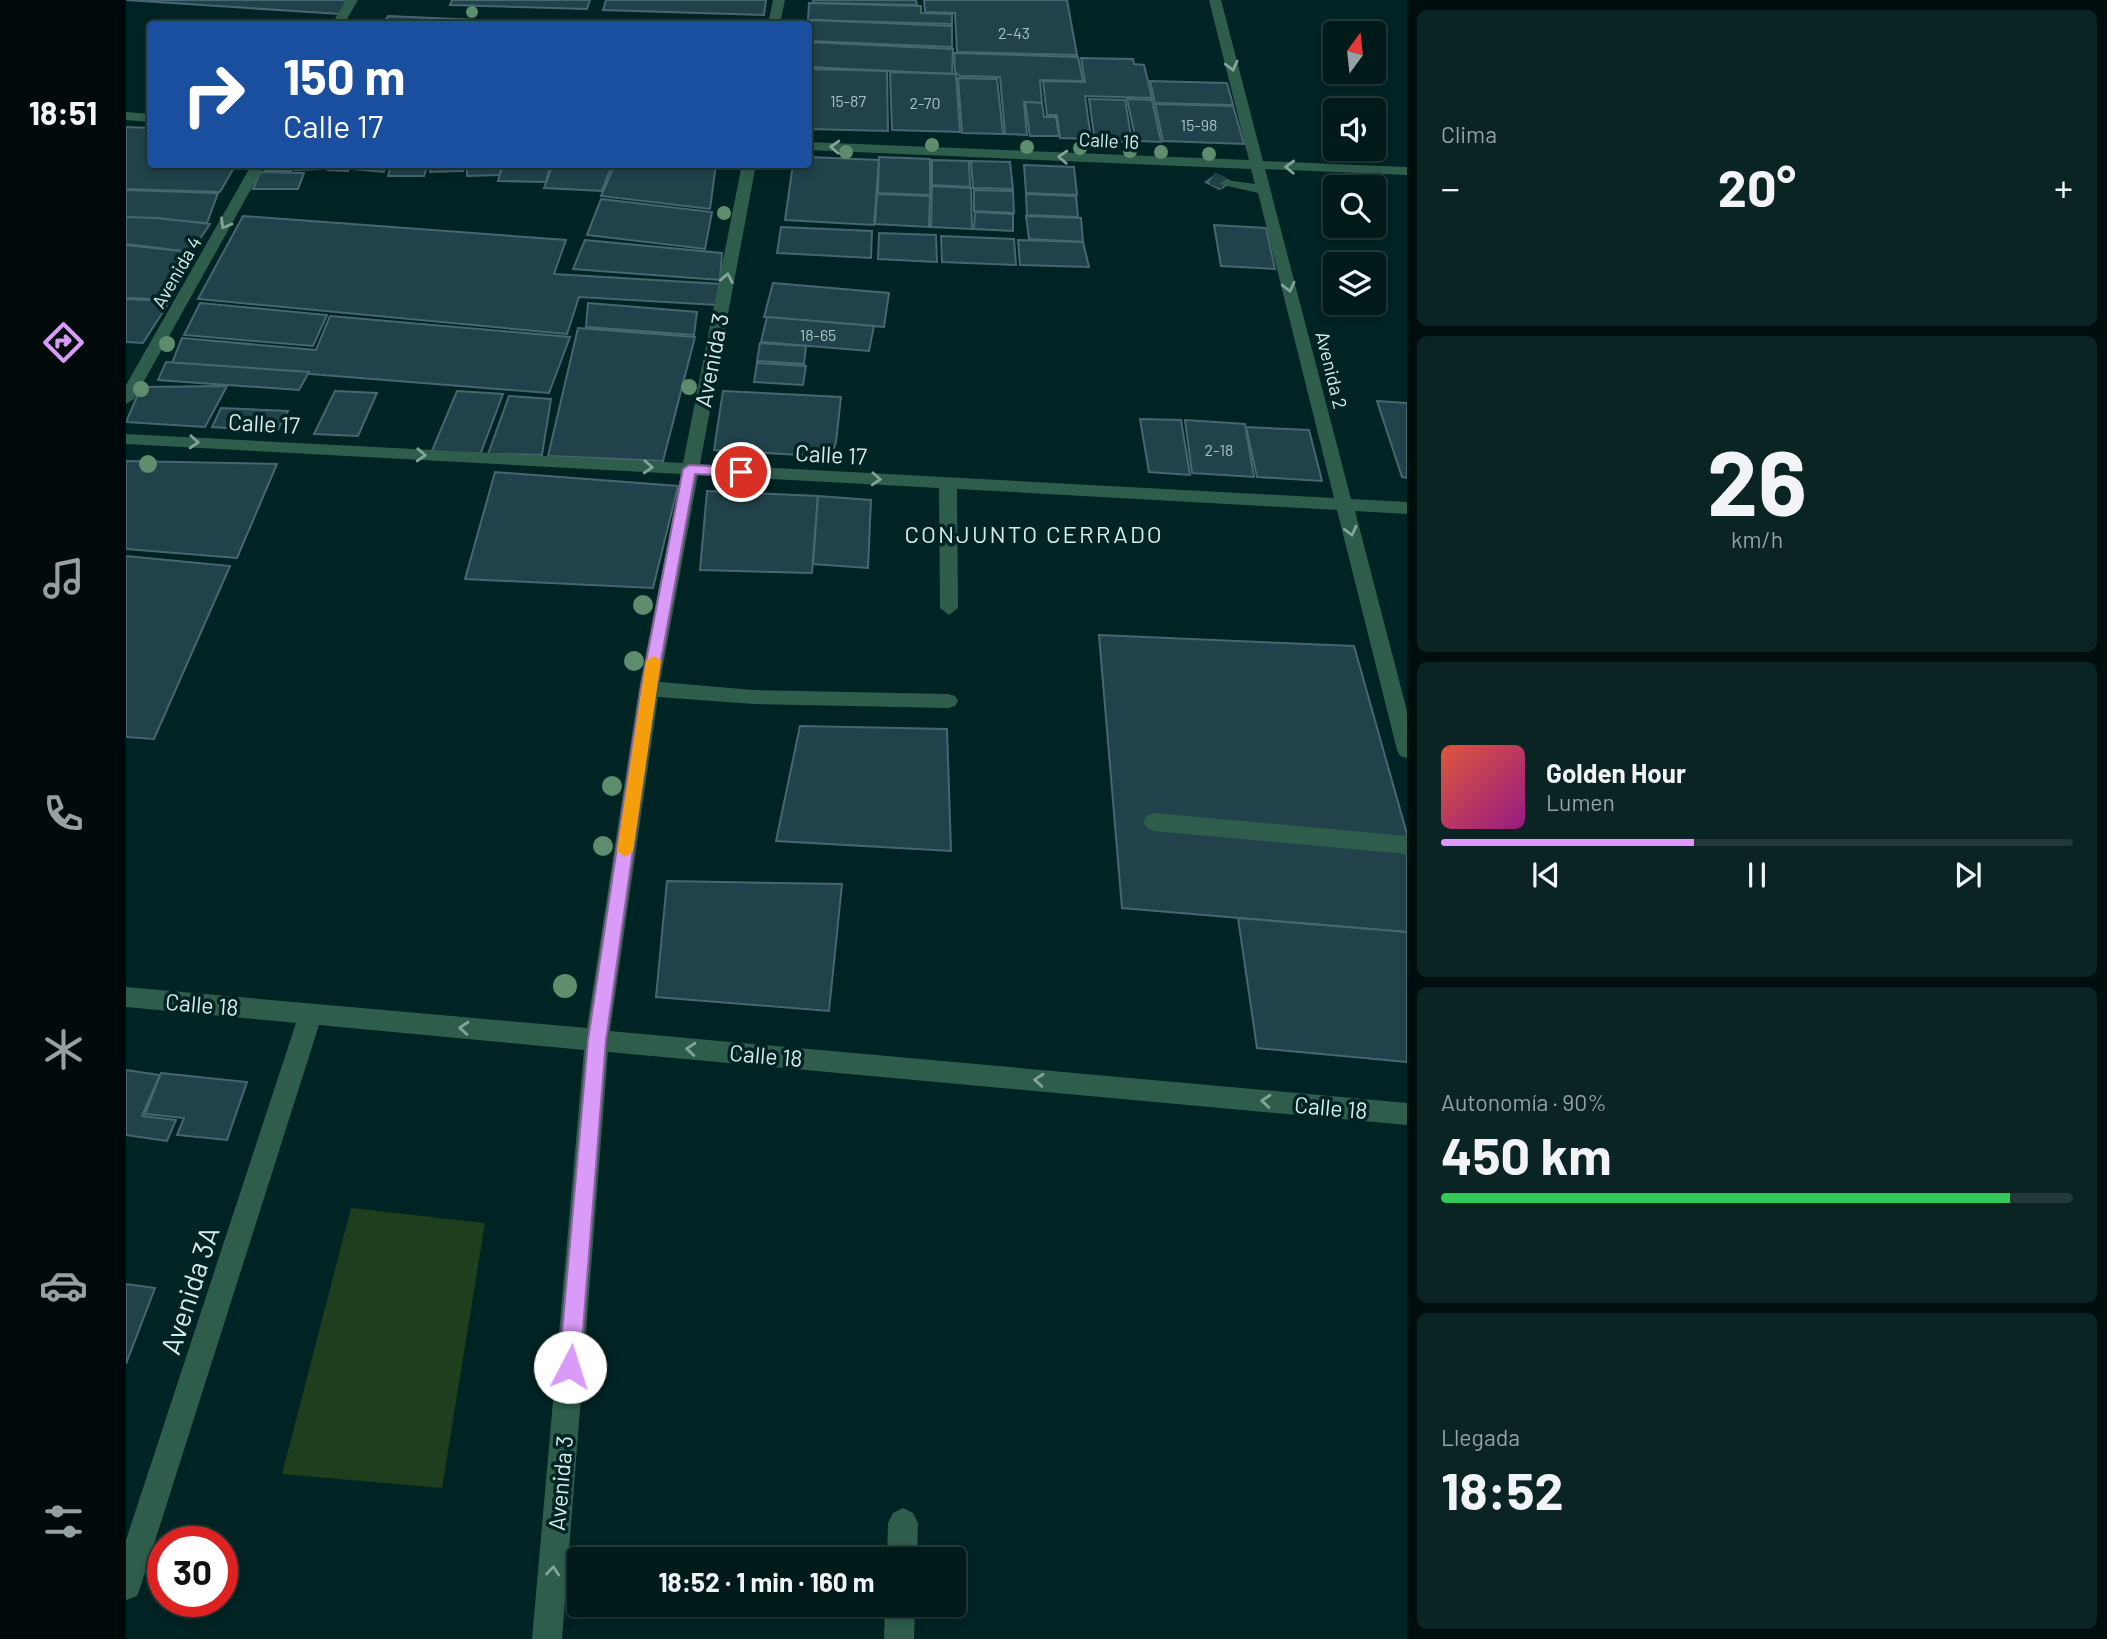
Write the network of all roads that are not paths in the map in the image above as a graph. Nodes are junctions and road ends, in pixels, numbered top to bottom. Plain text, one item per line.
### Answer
1 (352, 0) edge
2 (779, 0) edge
3 (1215, 0) edge
4 (340, 21) edge
5 (776, 21) edge
6 (126, 117) edge
7 (147, 118) edge
8 (812, 146) edge
9 (1197, 163) junction
10 (1258, 165) junction
11 (257, 168) edge
12 (748, 168) edge
13 (1407, 171) edge
14 (1212, 178) tunnel mouth
15 (1226, 184) tunnel mouth
16 (1264, 190) junction
17 (126, 399) edge
18 (126, 439) edge
19 (689, 469) junction
20 (948, 483) junction
21 (1344, 505) junction
22 (1407, 508) edge
23 (950, 608) dead end
24 (649, 688) junction
25 (948, 701) dead end
26 (1407, 750) edge
27 (1154, 822) dead end
28 (1407, 845) edge
29 (126, 997) edge
30 (311, 1014) junction
31 (597, 1040) junction
32 (1407, 1114) edge
33 (903, 1523) dead end
34 (902, 1547) edge
35 (126, 1585) edge
36 (900, 1617) edge
37 (547, 1639) edge
38 (899, 1639) edge

1 - 4 street
2 - 5 street
3 -> 10 street, Avenida 2
6 - 7 street
9 -> 8 street, Calle 16
9 - 10 street, Calle 16
9 - 14 street
13 -> 10 street, Calle 16
10 - 16 street, Avenida 2
11 -> 17 street, Avenida 4
19 -> 12 street, Avenida 3
15 - 16 street
16 -> 21 street, Avenida 2
18 -> 19 street, Calle 17
19 -> 20 street, Calle 17
19 - 24 street, Avenida 3
20 - 21 street, Calle 17
20 - 23 street
21 - 22 street, Calle 17
21 -> 26 street, Avenida 2
24 - 25 street
24 - 31 street, Avenida 3
27 - 28 street
29 - 30 street, Calle 18
31 -> 30 street, Calle 18
30 - 35 street, Avenida 3A
32 -> 31 street, Calle 18
37 -> 31 street, Avenida 3
33 - 34 street
36 - 38 street

